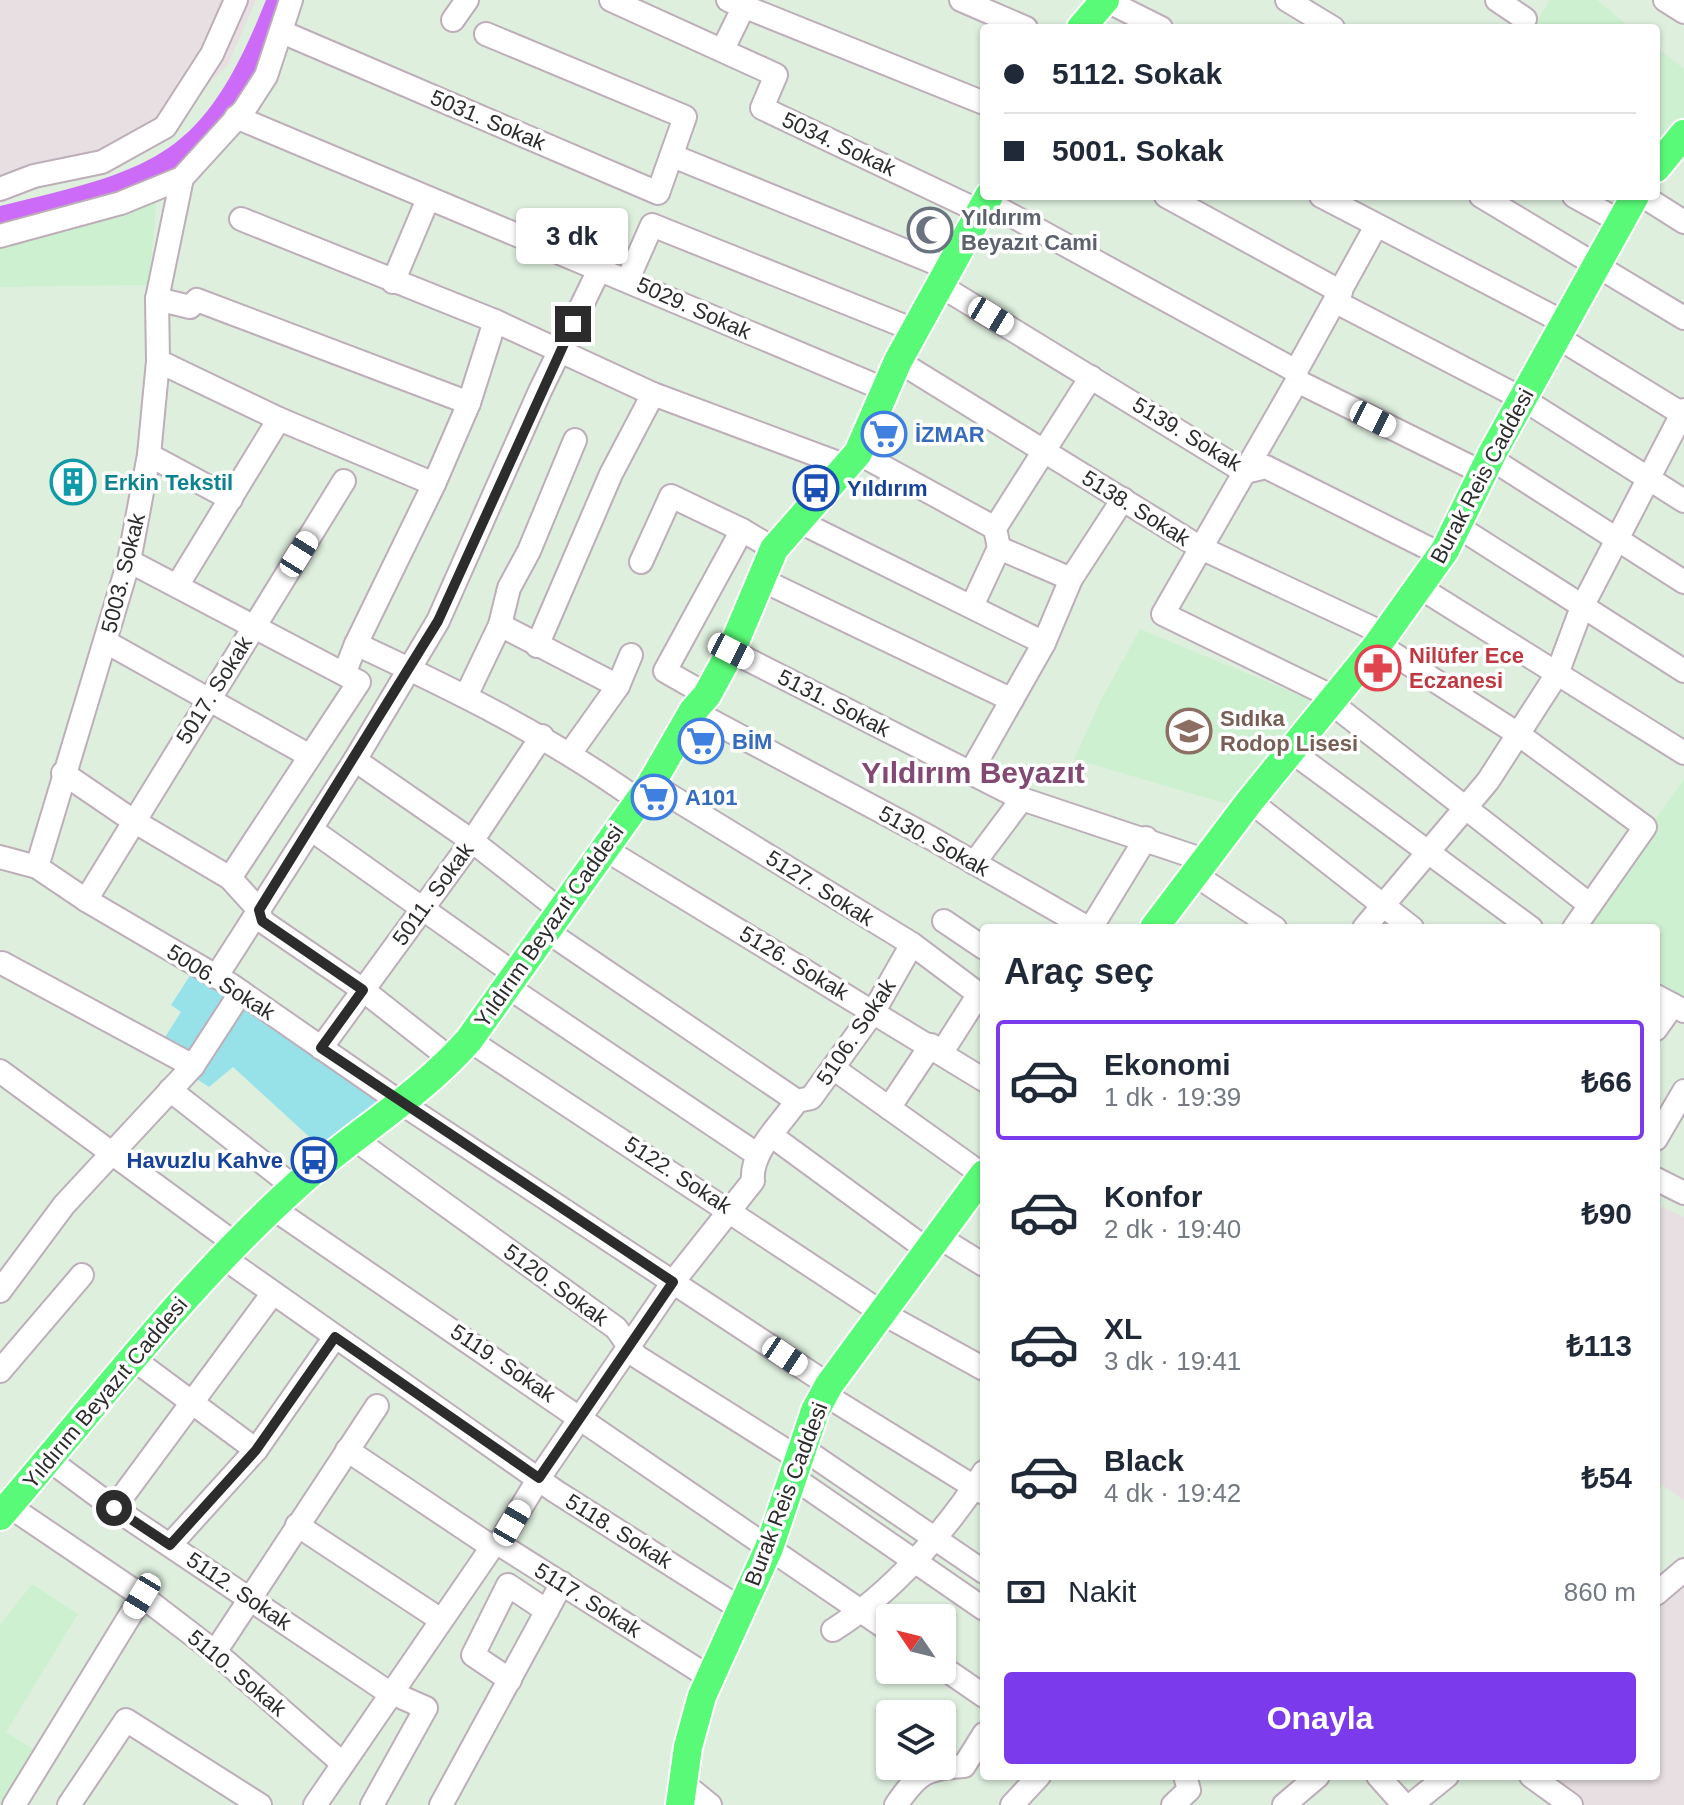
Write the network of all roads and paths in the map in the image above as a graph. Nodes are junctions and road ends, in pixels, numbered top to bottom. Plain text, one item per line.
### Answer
1 (236, 0) edge
2 (291, 0) edge
3 (467, 0) edge
4 (611, 0) edge
5 (961, 0) edge
6 (1105, 0) edge
7 (1287, 0) edge
8 (1497, 0) edge
9 (1665, 0) edge
10 (739, 2) edge
11 (1684, 12) edge
12 (1525, 19) dead end
13 (453, 20) dead end
14 (1017, 24) edge
15 (1084, 24) edge
16 (1153, 24) edge
17 (1326, 24) edge
18 (282, 32) junction
19 (486, 34) dead end
20 (723, 49) junction
21 (980, 101) edge
22 (236, 117) junction
23 (1682, 139) edge
24 (673, 156) junction
25 (1660, 164) edge
26 (182, 178) junction
27 (0, 189) edge
28 (428, 199) junction
29 (1173, 200) edge
30 (1328, 200) edge
31 (1488, 200) edge
32 (1581, 200) edge
33 (1633, 200) edge
34 (1649, 200) edge
35 (986, 203) edge
36 (241, 219) dead end
37 (1621, 222) junction
38 (1684, 222) edge
39 (1376, 226) junction
40 (0, 236) edge
41 (1595, 266) junction
42 (600, 268) junction
43 (946, 278) junction
44 (628, 279) junction
45 (393, 282) junction
46 (1338, 297) junction
47 (157, 299) junction
48 (1684, 318) edge
49 (495, 321) junction
50 (914, 330) junction
51 (1561, 330) junction
52 (560, 352) junction
53 (158, 361) junction
54 (898, 361) junction
55 (1297, 376) junction
56 (1091, 377) junction
57 (886, 390) junction
58 (653, 394) junction
59 (1523, 399) junction
60 (469, 403) junction
61 (1683, 413) edge
62 (279, 419) junction
63 (575, 440) dead end
64 (1046, 452) junction
65 (149, 455) junction
66 (854, 460) junction
67 (1487, 466) junction
68 (1245, 472) junction
69 (1647, 478) junction
70 (344, 481) dead end
71 (434, 484) junction
72 (231, 499) junction
73 (1123, 499) junction
74 (1684, 501) edge
75 (798, 521) junction
76 (1457, 526) junction
77 (742, 530) junction
78 (997, 538) junction
79 (1616, 539) junction
80 (1201, 548) junction
81 (774, 549) junction
82 (1442, 555) junction
83 (129, 561) junction
84 (641, 562) dead end
85 (760, 579) junction
86 (1071, 579) junction
87 (1684, 582) edge
88 (177, 586) junction
89 (1419, 587) junction
90 (972, 606) junction
91 (1582, 607) junction
92 (500, 625) junction
93 (254, 627) junction
94 (1382, 639) junction
95 (106, 642) junction
96 (1044, 643) junction
97 (356, 644) junction
98 (537, 646) junction
99 (731, 651) junction
100 (631, 655) dead end
101 (410, 669) junction
102 (1684, 671) edge
103 (344, 674) junction
104 (1557, 674) junction
105 (618, 686) junction
106 (466, 696) junction
107 (208, 698) junction
108 (1331, 699) junction
109 (1012, 700) junction
110 (700, 703) junction
111 (1518, 734) junction
112 (542, 736) junction
113 (1291, 751) junction
114 (571, 752) junction
115 (1684, 753) edge
116 (310, 756) junction
117 (355, 760) junction
118 (971, 772) junction
119 (63, 773) junction
120 (644, 792) junction
121 (1022, 799) junction
122 (1250, 801) junction
123 (1466, 809) junction
124 (132, 820) junction
125 (312, 830) junction
126 (1146, 838) junction
127 (472, 841) junction
128 (603, 848) junction
129 (1428, 852) junction
130 (0, 857) edge
131 (974, 863) junction
132 (37, 867) junction
133 (1199, 867) junction
134 (230, 878) junction
135 (86, 900) junction
136 (1590, 905) junction
137 (1382, 906) junction
138 (422, 909) junction
139 (259, 910) junction
140 (554, 921) junction
141 (944, 921) dead end
142 (1083, 924) edge
143 (1092, 924) edge
144 (1160, 924) edge
145 (1270, 924) edge
146 (1367, 924) edge
147 (1407, 924) edge
148 (1526, 924) edge
149 (1577, 924) edge
150 (912, 944) junction
151 (980, 945) edge
152 (2, 963) dead end
153 (216, 977) junction
154 (512, 981) junction
155 (363, 990) junction
156 (241, 992) junction
157 (980, 995) edge
158 (980, 998) edge
159 (1671, 1004) edge
160 (874, 1011) junction
161 (1660, 1022) edge
162 (321, 1048) junction
163 (936, 1049) junction
164 (460, 1050) junction
165 (193, 1066) junction
166 (833, 1068) junction
167 (0, 1071) edge
168 (980, 1077) edge
169 (170, 1090) junction
170 (1684, 1091) edge
171 (797, 1101) junction
172 (401, 1103) junction
173 (889, 1108) junction
174 (1660, 1132) edge
175 (772, 1136) junction
176 (353, 1138) junction
177 (113, 1154) junction
178 (758, 1155) junction
179 (1660, 1181) edge
180 (979, 1185) edge
181 (294, 1187) junction
182 (1684, 1193) edge
183 (274, 1209) junction
184 (732, 1210) junction
185 (933, 1244) junction
186 (230, 1251) junction
187 (980, 1263) edge
188 (82, 1275) dead end
189 (673, 1282) junction
190 (0, 1291) edge
191 (273, 1293) junction
192 (884, 1314) junction
193 (335, 1337) junction
194 (629, 1347) junction
195 (132, 1358) junction
196 (980, 1367) edge
197 (0, 1371) edge
198 (826, 1390) junction
199 (193, 1403) junction
200 (377, 1406) dead end
201 (583, 1418) junction
202 (256, 1450) junction
203 (347, 1450) junction
204 (48, 1459) junction
205 (798, 1461) junction
206 (539, 1478) junction
207 (980, 1483) edge
208 (980, 1485) edge
209 (114, 1508) junction
210 (4, 1511) edge
211 (297, 1525) junction
212 (934, 1538) junction
213 (170, 1545) junction
214 (496, 1545) junction
215 (769, 1548) junction
216 (911, 1561) junction
217 (980, 1569) edge
218 (1684, 1570) edge
219 (562, 1583) junction
220 (1660, 1591) edge
221 (142, 1596) junction
222 (249, 1599) junction
223 (980, 1606) edge
224 (741, 1609) junction
225 (547, 1611) junction
226 (862, 1611) junction
227 (441, 1620) junction
228 (876, 1621) edge
229 (833, 1630) dead end
230 (215, 1652) junction
231 (709, 1677) junction
232 (956, 1677) edge
233 (510, 1680) junction
234 (392, 1691) junction
235 (980, 1693) edge
236 (980, 1740) edge
237 (342, 1763) junction
238 (1035, 1780) edge
239 (1186, 1780) edge
240 (1313, 1780) edge
241 (1384, 1780) edge
242 (1443, 1780) edge
243 (1537, 1780) edge
244 (682, 1794) edge
245 (1419, 1802) edge
246 (14, 1805) edge
247 (69, 1805) edge
248 (260, 1805) edge
249 (315, 1805) edge
250 (372, 1805) edge
251 (441, 1805) edge
252 (710, 1805) edge
253 (896, 1805) edge
254 (1012, 1805) edge
255 (1173, 1805) edge
256 (1284, 1805) edge
257 (1571, 1805) edge

1 - 27 street
2 - 18 street
3 - 13 street
4 - 20 street, 5034. Sokak
5 - 14 street
6 - 15 main road
6 - 16 street
7 - 17 street
8 - 12 street
9 - 11 street
10 - 20 street
10 - 21 street
18 - 22 street
18 - 24 street, 5031. Sokak
19 - 24 street
20 - 35 street, 5034. Sokak
22 - 26 street
22 - 28 street, 5029. Sokak
23 - 25 main road
24 - 43 street, 5139. Sokak
26 - 40 street
26 - 47 street, 5003. Sokak
28 - 42 street, 5029. Sokak
28 - 45 street
29 - 46 street
30 - 39 street
31 - 41 street
32 - 37 street
33 - 37 main road, Burak Reis Caddesi
34 - 38 street
35 - 43 main road, Yıldırım Beyazıt Caddesi
35 - 55 street
36 - 45 street
37 - 41 main road, Burak Reis Caddesi
39 - 46 street
39 - 51 street
41 - 48 street
41 - 51 main road, Burak Reis Caddesi
42 - 44 street, 5029. Sokak
42 - 52 street
43 - 50 main road, Yıldırım Beyazıt Caddesi
43 - 56 street, 5139. Sokak
44 - 50 street
44 - 57 street, 5029. Sokak
45 - 49 street
46 - 55 street
46 - 59 street
47 - 53 street, 5003. Sokak
47 - 60 street
49 - 52 street
49 - 60 street
50 - 54 main road, Yıldırım Beyazıt Caddesi
51 - 59 main road, Burak Reis Caddesi
51 - 61 street
52 - 58 street
52 - 101 street
53 - 62 street
53 - 65 street, 5003. Sokak
54 - 57 main road, Yıldırım Beyazıt Caddesi
54 - 64 street, 5138. Sokak
55 - 67 street
55 - 68 street
56 - 64 street
56 - 68 street, 5139. Sokak
57 - 66 main road, Yıldırım Beyazıt Caddesi
58 - 66 street
58 - 98 street
59 - 67 main road, Burak Reis Caddesi
59 - 69 street
60 - 71 street
61 - 69 street
62 - 71 street
62 - 72 street
63 - 92 street
64 - 73 street, 5138. Sokak
64 - 78 street
65 - 72 street
65 - 83 street, 5003. Sokak
66 - 75 main road, Yıldırım Beyazıt Caddesi
66 - 78 street
67 - 76 main road, Burak Reis Caddesi
67 - 79 street
68 - 80 street
68 - 82 street, 5139. Sokak
69 - 74 street
69 - 79 street
70 - 93 street, 5017. Sokak
71 - 97 street
72 - 88 street
73 - 80 street, 5138. Sokak
73 - 86 street
75 - 81 main road, Yıldırım Beyazıt Caddesi
75 - 90 street
76 - 82 main road, Burak Reis Caddesi
76 - 91 street
77 - 81 street
77 - 84 street
77 - 110 street, 5130. Sokak
78 - 86 street
78 - 90 street
79 - 87 street
79 - 91 street
80 - 94 street, 5138. Sokak
80 - 108 street
81 - 85 main road, Yıldırım Beyazıt Caddesi
82 - 89 main road, Burak Reis Caddesi
83 - 88 street
83 - 95 street, 5003. Sokak
85 - 99 main road, Yıldırım Beyazıt Caddesi
85 - 109 street
86 - 96 street
88 - 93 street
89 - 94 main road, Burak Reis Caddesi
89 - 104 street
90 - 96 street
91 - 102 street
91 - 104 street
92 - 98 street
92 - 106 street
93 - 103 street
93 - 107 street, 5017. Sokak
94 - 108 main road, Burak Reis Caddesi
94 - 111 street, 5138. Sokak
95 - 107 street
95 - 119 street, 5003. Sokak
96 - 109 street
97 - 101 street, 5127. Sokak
97 - 103 street
98 - 105 street
99 - 110 main road, Yıldırım Beyazıt Caddesi
99 - 118 street, 5131. Sokak
100 - 105 street
101 - 106 street, 5127. Sokak
101 - 117 street
103 - 116 street
104 - 111 street
104 - 115 street
105 - 114 street
106 - 112 street, 5127. Sokak
107 - 116 street
107 - 124 street, 5017. Sokak
108 - 113 main road, Burak Reis Caddesi
108 - 123 street
109 - 118 street
110 - 120 main road, Yıldırım Beyazıt Caddesi
110 - 131 street, 5130. Sokak
111 - 123 street
111 - 136 street, 5138. Sokak
112 - 114 street, 5127. Sokak
112 - 127 street, 5011. Sokak
113 - 122 main road, Burak Reis Caddesi
113 - 129 street
114 - 120 street, 5127. Sokak
116 - 134 street
117 - 125 street
117 - 127 street
118 - 121 street, 5131. Sokak
119 - 124 street, 5122. Sokak
119 - 132 street, 5003. Sokak
120 - 128 main road, Yıldırım Beyazıt Caddesi
120 - 150 street, 5127. Sokak
121 - 126 street, 5131. Sokak
121 - 131 street
122 - 133 main road, Burak Reis Caddesi
122 - 137 street
123 - 129 street
123 - 136 street
124 - 134 street, 5122. Sokak
124 - 135 street, 5017. Sokak
125 - 138 street
125 - 139 street
126 - 133 street, 5131. Sokak
126 - 143 street
127 - 138 street, 5011. Sokak
127 - 140 street
128 - 140 main road, Yıldırım Beyazıt Caddesi
128 - 160 street, 5126. Sokak
129 - 137 street
129 - 148 street
130 - 132 street, 5006. Sokak
131 - 142 street, 5130. Sokak
132 - 135 street, 5006. Sokak
133 - 144 main road, Burak Reis Caddesi
133 - 145 street, 5131. Sokak
134 - 139 street, 5122. Sokak
135 - 153 street, 5006. Sokak
136 - 149 street
137 - 146 street
137 - 147 street
138 - 154 street
138 - 155 street, 5011. Sokak
139 - 153 street
139 - 155 street, 5122. Sokak
140 - 154 main road, Yıldırım Beyazıt Caddesi
140 - 171 street
141 - 151 street
150 - 157 street, 5127. Sokak
150 - 160 street, 5106. Sokak
152 - 165 street
153 - 156 street, 5006. Sokak
154 - 164 main road, Yıldırım Beyazıt Caddesi
154 - 178 street
155 - 162 street, 5011. Sokak
155 - 164 street, 5122. Sokak
156 - 162 street, 5006. Sokak
156 - 165 street
158 - 163 street
159 - 161 street
160 - 163 street, 5126. Sokak
160 - 166 street, 5106. Sokak
162 - 172 street, 5006. Sokak
163 - 168 street, 5126. Sokak
163 - 173 street
164 - 172 main road, Yıldırım Beyazıt Caddesi
164 - 184 street, 5122. Sokak
165 - 169 street
166 - 171 street, 5106. Sokak
166 - 173 street
167 - 177 street, 5118. Sokak
169 - 177 street
169 - 181 street
170 - 174 street
171 - 175 street, 5106. Sokak
172 - 176 main road, Yıldırım Beyazıt Caddesi
172 - 189 street, 5006. Sokak
173 - 180 street
175 - 178 street, 5106. Sokak
175 - 185 street
176 - 181 main road, Yıldırım Beyazıt Caddesi
176 - 194 street, 5120. Sokak
177 - 186 street, 5118. Sokak
177 - 190 street
178 - 184 street, 5106. Sokak
179 - 182 street
180 - 185 main road, Burak Reis Caddesi
181 - 183 main road, Yıldırım Beyazıt Caddesi
183 - 186 main road, Yıldırım Beyazıt Caddesi
183 - 201 street, 5119. Sokak
184 - 189 street, 5106. Sokak
184 - 192 street, 5122. Sokak
185 - 187 street
185 - 192 main road, Burak Reis Caddesi
186 - 191 street, 5118. Sokak
186 - 195 main road, Yıldırım Beyazıt Caddesi
188 - 197 street
189 - 194 street, 5106. Sokak
189 - 198 street, 5006. Sokak
191 - 193 street, 5118. Sokak
191 - 199 street
192 - 196 street, 5122. Sokak
192 - 198 main road, Burak Reis Caddesi
193 - 202 street
193 - 206 street, 5118. Sokak
194 - 201 street, 5106. Sokak
194 - 205 street, 5120. Sokak
195 - 199 street
195 - 204 main road, Yıldırım Beyazıt Caddesi
198 - 205 main road, Burak Reis Caddesi
198 - 207 street, 5006. Sokak
199 - 202 street
199 - 209 street
200 - 203 street
201 - 206 street, 5106. Sokak
201 - 215 street, 5119. Sokak
202 - 213 street
203 - 211 street
203 - 214 street, 5117. Sokak
204 - 209 street, 5112. Sokak
204 - 210 main road, Yıldırım Beyazıt Caddesi
205 - 212 street
205 - 215 main road, Burak Reis Caddesi
205 - 216 street
206 - 214 street, 5106. Sokak
206 - 224 street, 5118. Sokak
208 - 212 street
209 - 213 street, 5112. Sokak
210 - 221 street, 5110. Sokak
211 - 222 street
211 - 227 street
212 - 216 street
212 - 217 street
213 - 222 street, 5112. Sokak
214 - 219 street, 5117. Sokak
214 - 227 street, 5106. Sokak
215 - 224 main road, Burak Reis Caddesi
215 - 226 street, 5119. Sokak
216 - 223 street
216 - 226 street
218 - 220 street
219 - 225 street
219 - 231 street, 5117. Sokak
221 - 230 street, 5110. Sokak
221 - 246 street
222 - 230 street
222 - 234 street, 5112. Sokak
224 - 231 main road, Burak Reis Caddesi
225 - 233 street
225 - 233 street
226 - 228 street, 5119. Sokak
226 - 229 street
227 - 234 street, 5106. Sokak
230 - 237 street, 5110. Sokak
231 - 244 main road, Burak Reis Caddesi
232 - 235 street
233 - 251 street
234 - 237 street, 5106. Sokak
234 - 250 street, 5112. Sokak
236 - 253 street
237 - 249 street, 5106. Sokak
238 - 254 street
239 - 255 street
240 - 256 street
241 - 245 street
242 - 245 street
243 - 257 street
244 - 252 street
247 - 248 street

